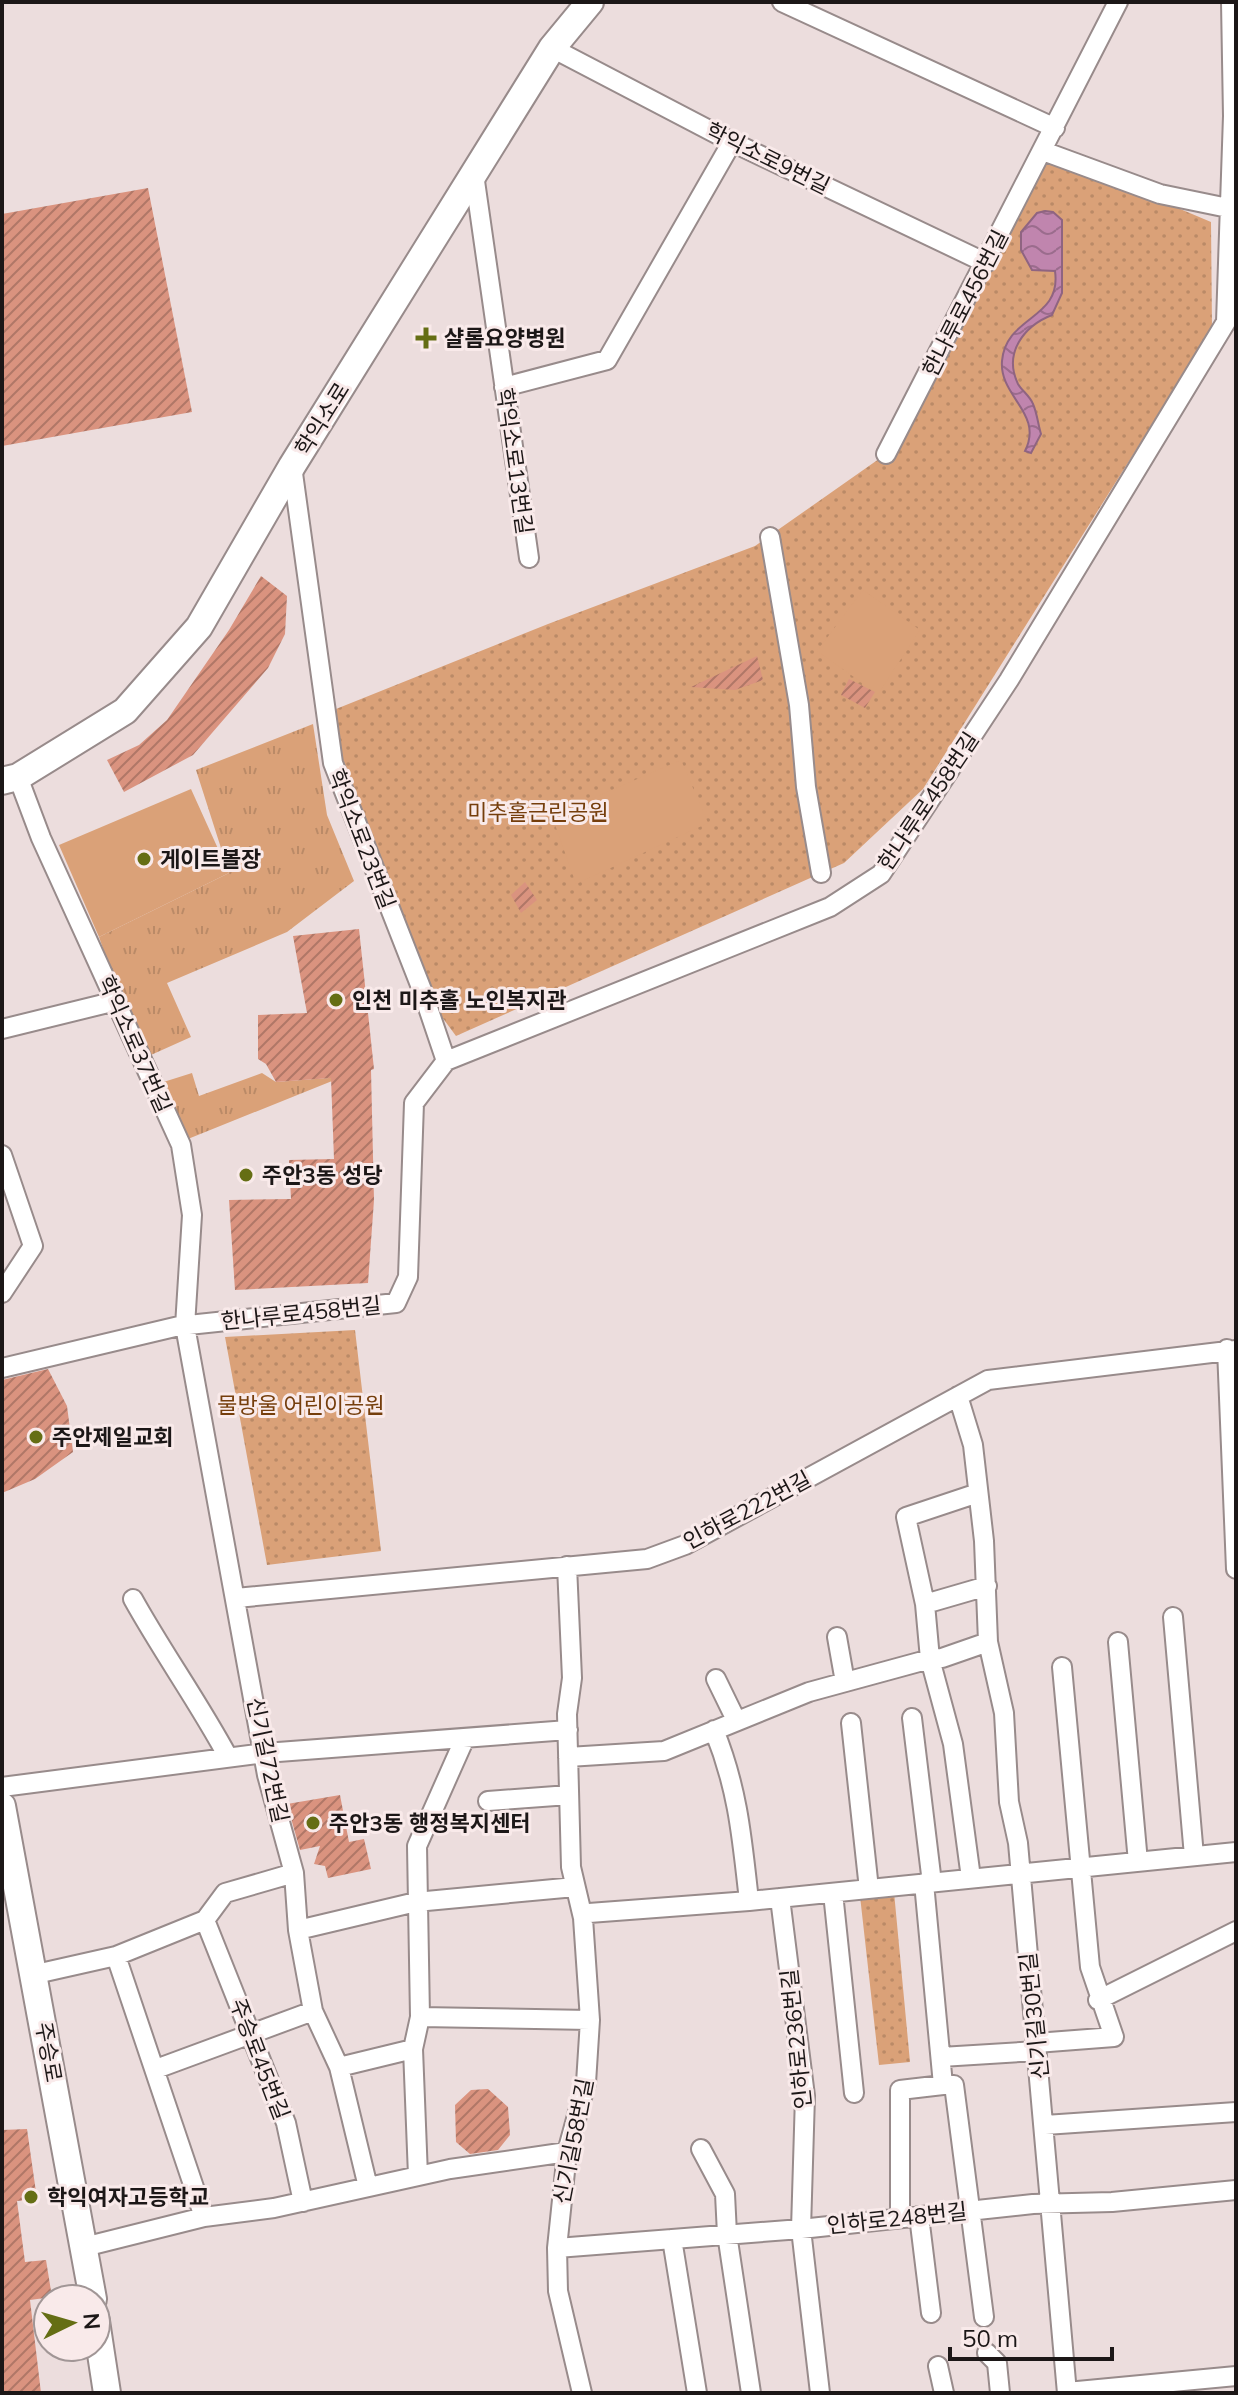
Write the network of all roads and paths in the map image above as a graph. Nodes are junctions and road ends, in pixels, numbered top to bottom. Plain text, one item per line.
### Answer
1 (590, 2) edge
2 (782, 2) edge
3 (1118, 2) edge
4 (1231, 2) edge
5 (552, 48) junction
6 (1055, 128) junction
7 (732, 142) junction
8 (1043, 151) junction
9 (474, 174) junction
10 (1228, 208) junction
11 (986, 263) junction
12 (504, 387) junction
13 (886, 454) dead end
14 (292, 466) junction
15 (770, 537) dead end
16 (529, 558) dead end
17 (10, 779) edge
18 (821, 873) dead end
19 (116, 1001) junction
20 (2, 1029) edge
21 (446, 1061) junction
22 (2, 1155) edge
23 (2, 1293) edge
24 (185, 1326) junction
25 (1231, 1350) edge
26 (2, 1368) edge
27 (958, 1396) junction
28 (978, 1493) junction
29 (567, 1566) junction
30 (1236, 1569) edge
31 (987, 1586) junction
32 (236, 1598) junction
33 (133, 1599) dead end
34 (925, 1604) junction
35 (1173, 1617) dead end
36 (837, 1637) dead end
37 (988, 1642) junction
38 (1118, 1642) dead end
39 (930, 1659) junction
40 (1062, 1667) dead end
41 (716, 1679) dead end
42 (845, 1682) junction
43 (912, 1718) dead end
44 (736, 1720) junction
45 (851, 1723) dead end
46 (568, 1730) junction
47 (714, 1730) junction
48 (465, 1738) junction
49 (265, 1753) junction
50 (228, 1757) junction
51 (568, 1757) junction
52 (2, 1787) edge
53 (569, 1795) junction
54 (488, 1801) dead end
55 (2, 1806) edge
56 (1236, 1852) edge
57 (1194, 1856) junction
58 (1138, 1862) junction
59 (1081, 1867) junction
60 (294, 1873) junction
61 (1020, 1874) junction
62 (971, 1878) junction
63 (928, 1883) junction
64 (575, 1887) junction
65 (869, 1889) junction
66 (833, 1893) junction
67 (780, 1898) junction
68 (749, 1901) junction
69 (416, 1902) junction
70 (583, 1918) junction
71 (205, 1920) junction
72 (298, 1930) junction
73 (1236, 1931) edge
74 (116, 1956) junction
75 (36, 1974) junction
76 (1098, 2000) junction
77 (313, 2011) junction
78 (420, 2017) junction
79 (590, 2020) junction
80 (251, 2036) junction
81 (1036, 2047) junction
82 (413, 2049) junction
83 (941, 2057) junction
84 (339, 2067) junction
85 (156, 2069) junction
86 (943, 2085) junction
87 (854, 2093) dead end
88 (1236, 2112) edge
89 (1045, 2125) junction
90 (701, 2149) dead end
91 (567, 2152) junction
92 (418, 2176) junction
93 (368, 2187) junction
94 (1236, 2190) edge
95 (303, 2202) junction
96 (1053, 2203) junction
97 (968, 2211) junction
98 (919, 2216) junction
99 (204, 2217) junction
100 (900, 2218) junction
101 (801, 2229) junction
102 (727, 2234) junction
103 (672, 2239) junction
104 (84, 2247) junction
105 (557, 2248) junction
106 (90, 2283) edge
107 (931, 2313) dead end
108 (984, 2317) dead end
109 (987, 2353) dead end
110 (102, 2363) edge
111 (938, 2366) dead end
112 (1236, 2376) edge
113 (1067, 2392) edge
114 (107, 2393) edge
115 (582, 2393) edge
116 (697, 2393) edge
117 (751, 2393) edge
118 (820, 2393) edge
119 (944, 2393) edge
120 (1000, 2393) edge

1 - 5 street, 학익소로
2 - 6 street
3 - 6 street, 한나루로456번길
4 - 10 street, 한나루로458번길
5 - 7 street, 학익소로9번길
5 - 9 street, 학익소로
6 - 8 street, 한나루로456번길
7 - 11 street, 학익소로9번길
7 - 12 street
8 - 10 street
8 - 11 street, 한나루로456번길
9 - 12 street, 학익소로13번길
9 - 14 street, 학익소로
10 - 21 street, 한나루로458번길
11 - 13 street, 한나루로456번길
12 - 16 street, 학익소로13번길
14 - 17 street, 학익소로
14 - 21 street, 학익소로23번길
15 - 18 street
17 - 19 street, 학익소로37번길
19 - 20 street
19 - 24 street, 학익소로37번길
21 - 24 street, 한나루로458번길
22 - 23 street
24 - 26 street
24 - 32 street, 신기길72번길
25 - 27 street, 인하로222번길
25 - 30 street
27 - 28 street, 신기길30번길
27 - 29 street, 인하로222번길
28 - 31 street, 신기길30번길
28 - 34 street
29 - 32 street, 인하로222번길
29 - 46 street, 신기길58번길
31 - 34 street
31 - 37 street, 신기길30번길
32 - 49 street, 신기길72번길
33 - 50 street
34 - 39 street
35 - 57 street
36 - 42 street
37 - 39 street
37 - 61 street, 신기길30번길
38 - 58 street
39 - 42 street
39 - 62 street
40 - 59 street
41 - 44 street
42 - 44 street
43 - 63 street
44 - 47 street
45 - 65 street
46 - 48 street
46 - 51 street, 신기길58번길
47 - 51 street
47 - 68 street
48 - 49 street
48 - 69 street
49 - 50 street
49 - 60 street, 신기길72번길
50 - 52 street
51 - 53 street, 신기길58번길
53 - 54 street
53 - 64 street, 신기길58번길
55 - 75 street, 주승로
56 - 57 street
57 - 58 street
58 - 59 street
59 - 61 street
59 - 76 street
60 - 71 street
60 - 72 street, 신기길72번길
61 - 62 street
61 - 81 street, 신기길30번길
62 - 63 street
63 - 65 street
63 - 83 street
64 - 69 street
64 - 70 street, 신기길58번길
65 - 66 street
66 - 67 street
66 - 87 street
67 - 68 street
67 - 101 street, 인하로236번길
68 - 70 street
69 - 72 street
69 - 78 street
70 - 79 street, 신기길58번길
71 - 74 street
71 - 80 street, 주승로45번길
72 - 77 street, 신기길72번길
73 - 76 street
74 - 75 street
74 - 85 street
75 - 104 street, 주승로
76 - 81 street
77 - 80 street
77 - 84 street, 신기길72번길
78 - 79 street
78 - 82 street
79 - 91 street, 신기길58번길
80 - 85 street
80 - 95 street, 주승로45번길
81 - 83 street
81 - 89 street, 신기길30번길
82 - 84 street
82 - 92 street
83 - 86 street
84 - 93 street, 신기길72번길
85 - 99 street
86 - 97 street
86 - 100 street
88 - 89 street
89 - 96 street, 신기길30번길
90 - 102 street
91 - 92 street
91 - 105 street, 신기길58번길
92 - 93 street
93 - 95 street
94 - 96 street, 인하로248번길
95 - 99 street
96 - 97 street, 인하로248번길
96 - 113 street, 신기길30번길
97 - 98 street, 인하로248번길
97 - 108 street
98 - 100 street, 인하로248번길
98 - 107 street
99 - 104 street
100 - 101 street, 인하로248번길
101 - 102 street, 인하로248번길
101 - 118 street, 인하로236번길
102 - 103 street, 인하로248번길
102 - 117 street
103 - 105 street, 인하로248번길
103 - 116 street
104 - 106 street, 주승로
105 - 115 street, 신기길58번길
109 - 120 street
110 - 114 street
111 - 119 street
112 - 113 street

